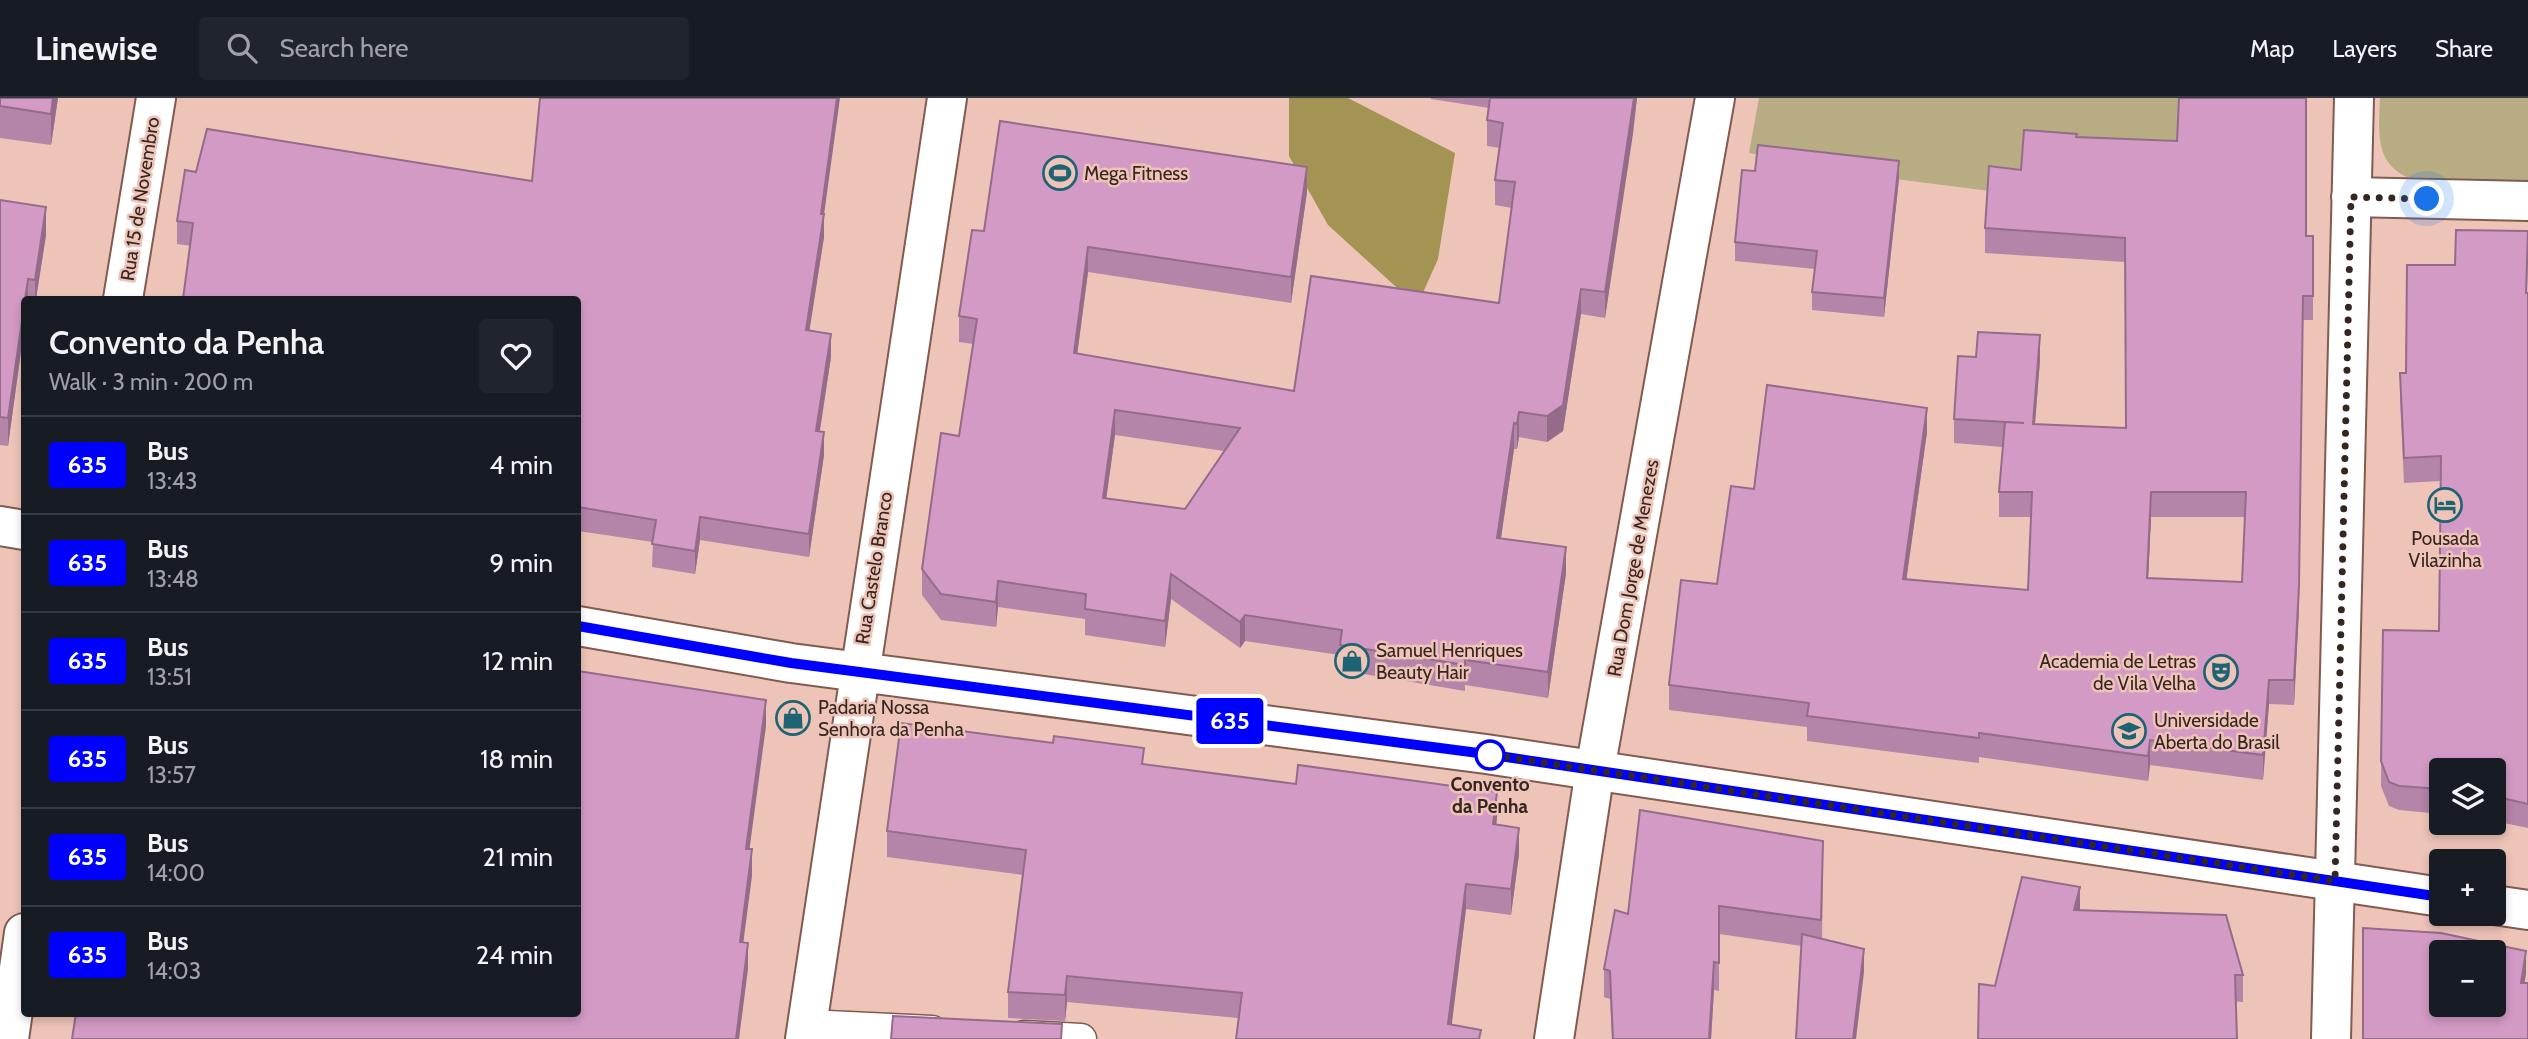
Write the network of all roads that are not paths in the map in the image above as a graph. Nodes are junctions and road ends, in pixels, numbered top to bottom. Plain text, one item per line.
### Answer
1 (156, 98) edge
2 (947, 98) edge
3 (1715, 98) edge
4 (2354, 98) edge
5 (2351, 197) junction
6 (2528, 201) edge
7 (123, 296) edge
8 (0, 526) edge
9 (21, 530) edge
10 (581, 626) edge
11 (858, 672) junction
12 (1595, 771) junction
13 (2335, 881) junction
14 (2429, 895) edge
15 (2506, 907) edge
16 (2528, 910) edge
17 (21, 954) edge
18 (806, 1032) edge
19 (960, 1032) edge
20 (999, 1034) edge
21 (9, 1039) edge
22 (1081, 1039) edge
23 (1554, 1039) edge
24 (2331, 1039) edge

1 - 7 main road, Rua 15 de Novembro
2 - 11 main road, Rua Castelo Branco
3 - 12 main road, Rua Dom Jorge de Menezes
4 - 5 main road
5 - 6 main road
5 - 13 main road
8 - 9 main road
10 - 11 main road
11 - 12 main road
11 - 18 main road, Rua Castelo Branco
12 - 13 main road
12 - 23 main road, Rua Dom Jorge de Menezes
13 - 14 main road
13 - 24 main road
15 - 16 main road
17 - 21 main road
18 - 19 lane
20 - 22 lane

